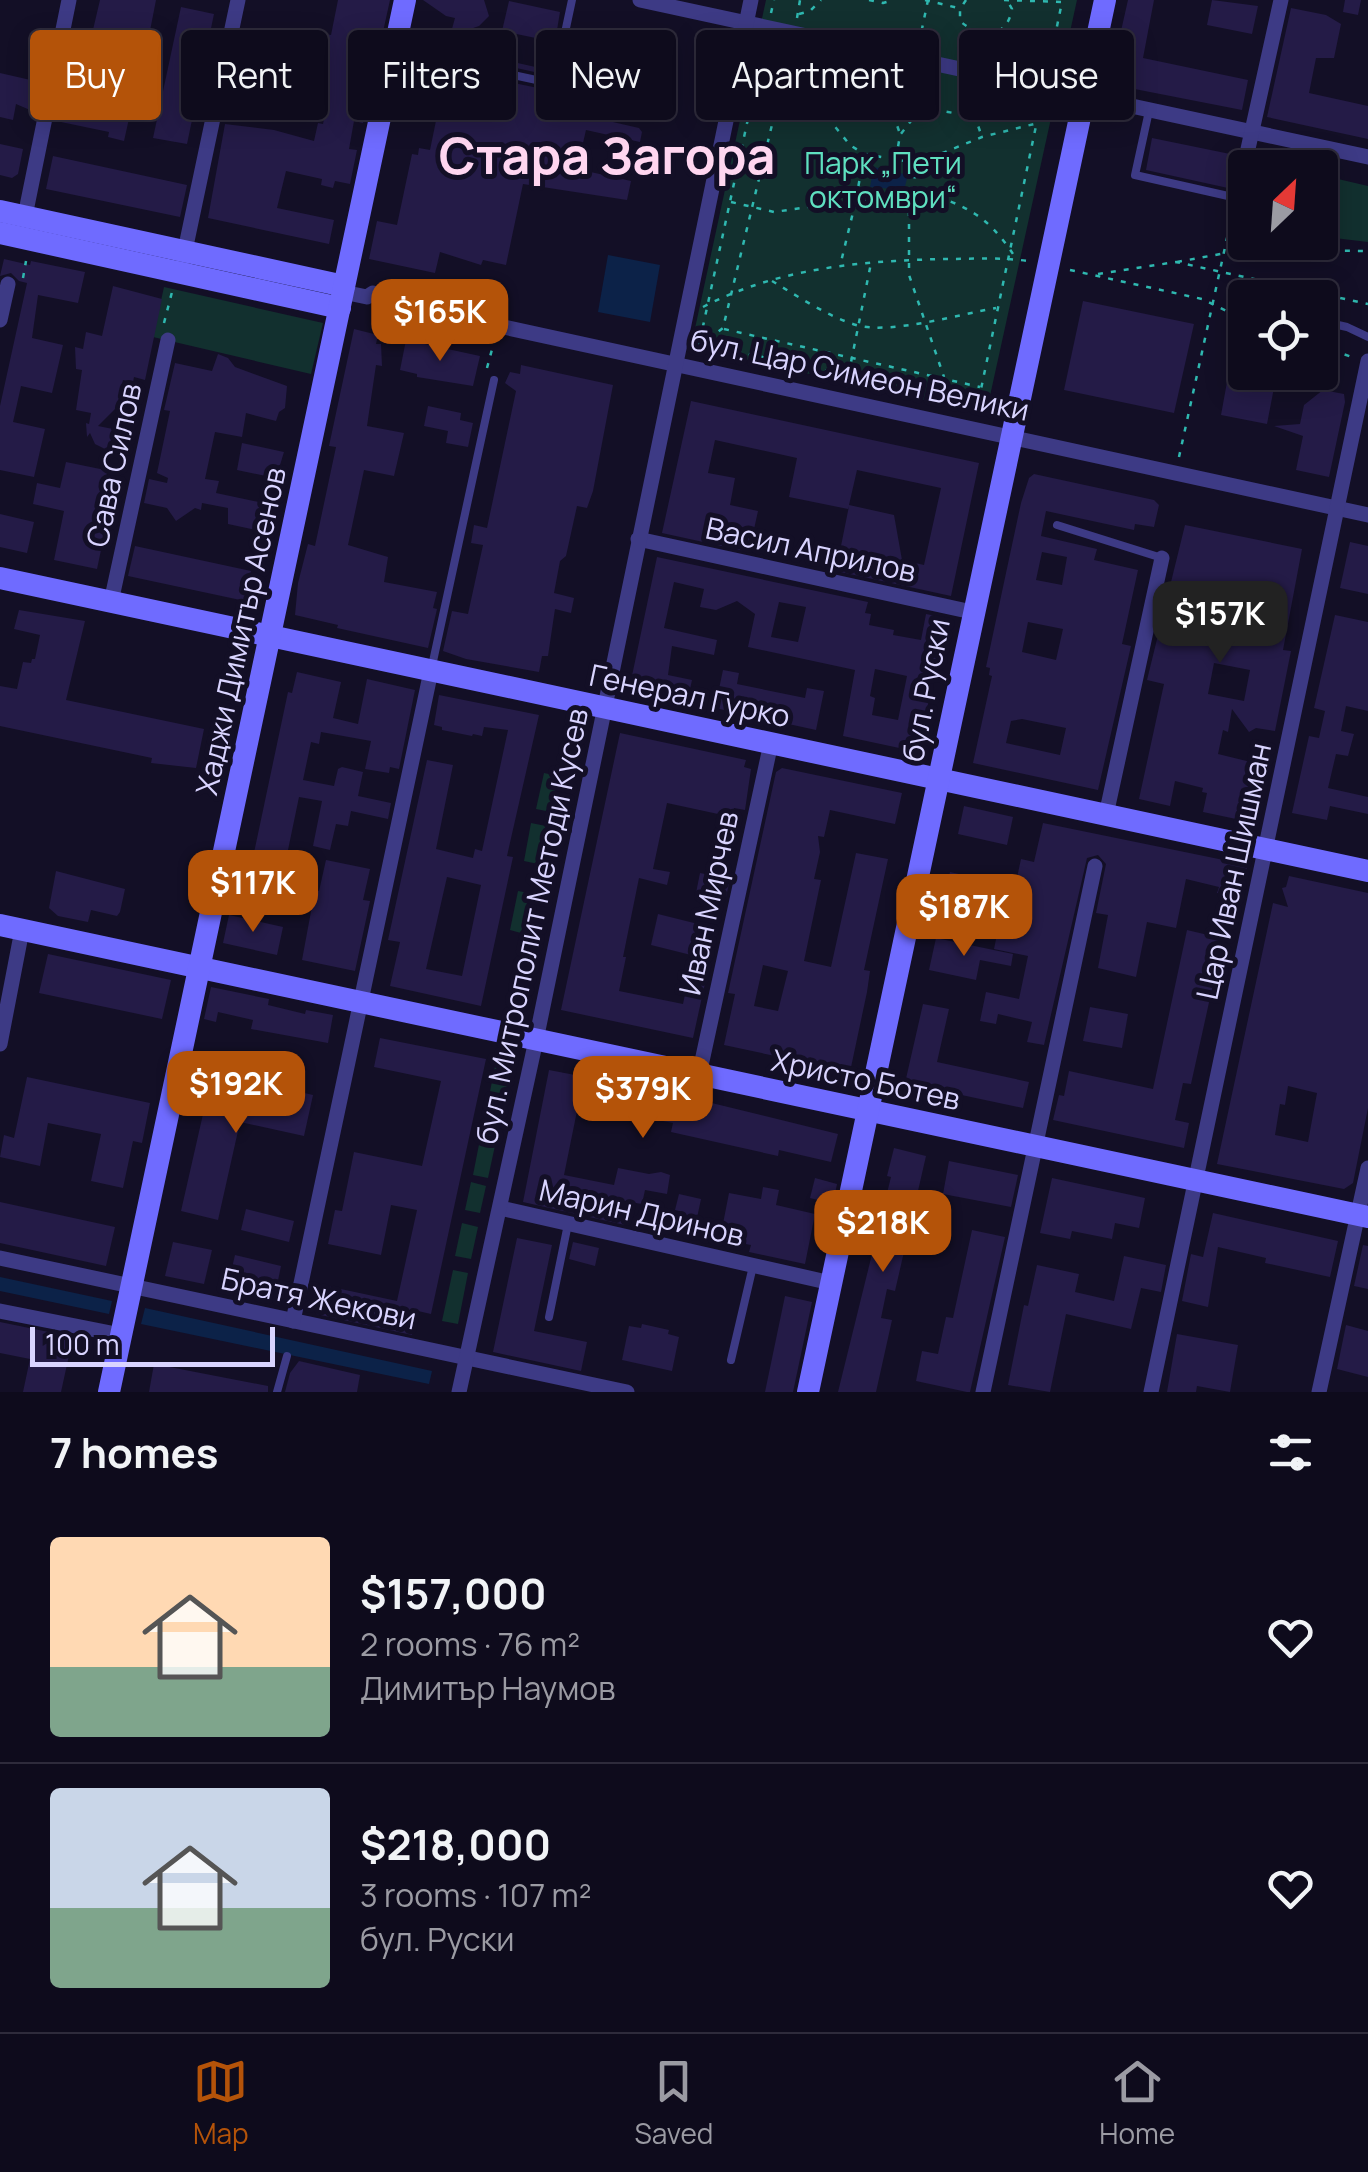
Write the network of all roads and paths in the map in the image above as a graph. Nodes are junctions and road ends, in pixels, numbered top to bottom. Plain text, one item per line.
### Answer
1 (70, 0) edge
2 (238, 0) edge
3 (405, 0) edge
4 (572, 0) edge
5 (640, 0) edge
6 (751, 0) edge
7 (774, 0) edge
8 (800, 0) edge
9 (821, 0) edge
10 (869, 0) edge
11 (893, 0) edge
12 (927, 0) edge
13 (966, 0) edge
14 (1005, 0) edge
15 (1105, 0) edge
16 (1281, 0) edge
17 (960, 8) junction
18 (797, 14) junction
19 (746, 22) junction
20 (768, 27) junction
21 (566, 30) edge
22 (781, 30) edge
23 (794, 30) edge
24 (921, 30) edge
25 (975, 30) edge
26 (1004, 30) edge
27 (1056, 30) edge
28 (1098, 30) edge
29 (1134, 107) edge
30 (939, 110) edge
31 (1149, 110) junction
32 (773, 120) edge
33 (829, 120) edge
34 (896, 120) edge
35 (910, 120) edge
36 (1037, 120) edge
37 (1079, 120) edge
38 (1036, 124) junction
39 (1252, 132) junction
40 (900, 134) junction
41 (982, 137) junction
42 (1248, 150) edge
43 (864, 154) junction
44 (1368, 157) edge
45 (896, 159) junction
46 (917, 163) junction
47 (913, 187) junction
48 (710, 196) junction
49 (1228, 199) edge
50 (856, 200) junction
51 (730, 202) junction
52 (752, 207) junction
53 (909, 209) junction
54 (0, 211) edge
55 (24, 216) junction
56 (0, 234) edge
57 (1228, 234) edge
58 (30, 240) junction
59 (1010, 250) junction
60 (1368, 251) edge
61 (1223, 254) junction
62 (908, 260) junction
63 (1008, 260) junction
64 (1017, 260) junction
65 (872, 261) junction
66 (183, 262) junction
67 (1176, 262) junction
68 (840, 264) junction
69 (1047, 264) junction
70 (1219, 271) junction
71 (1092, 275) junction
72 (771, 281) junction
73 (8, 284) joint
74 (732, 293) junction
75 (342, 295) junction
76 (1212, 303) junction
77 (1368, 304) edge
78 (707, 305) junction
79 (998, 307) junction
80 (1228, 311) edge
81 (684, 317) junction
82 (0, 320) edge
83 (924, 320) junction
84 (1338, 324) edge
85 (498, 326) junction
86 (858, 326) junction
87 (723, 328) junction
88 (1368, 337) edge
89 (168, 340) joint
90 (700, 342) dead end
91 (1338, 352) edge
92 (851, 358) junction
93 (1368, 362) edge
94 (676, 364) junction
95 (945, 379) junction
96 (494, 380) joint
97 (982, 387) junction
98 (844, 401) junction
99 (973, 429) junction
100 (1009, 437) junction
101 (1175, 473) junction
102 (1337, 508) junction
103 (1368, 514) edge
104 (1057, 525) dead end
105 (638, 539) junction
106 (1162, 558) joint
107 (0, 578) edge
108 (111, 602) junction
109 (972, 612) junction
110 (270, 636) junction
111 (431, 671) junction
112 (605, 708) junction
113 (770, 743) junction
114 (938, 780) junction
115 (1106, 815) junction
116 (1265, 849) junction
117 (1095, 866) dead end
118 (1368, 871) edge
119 (11, 928) edge
120 (200, 968) junction
121 (362, 1002) junction
122 (536, 1040) junction
123 (0, 1044) edge
124 (699, 1075) junction
125 (868, 1110) junction
126 (1036, 1146) junction
127 (1368, 1168) edge
128 (1196, 1180) junction
129 (500, 1208) junction
130 (1363, 1216) edge
131 (568, 1224) junction
132 (0, 1258) edge
133 (753, 1266) junction
134 (831, 1283) junction
135 (132, 1286) junction
136 (0, 1310) edge
137 (549, 1317) dead end
138 (293, 1321) junction
139 (122, 1335) junction
140 (287, 1356) dead end
141 (467, 1358) junction
142 (732, 1360) dead end
143 (110, 1392) edge
144 (277, 1392) edge
145 (459, 1392) edge
146 (626, 1392) edge
147 (808, 1392) edge
148 (983, 1392) edge
149 (1151, 1392) edge
150 (1320, 1392) edge

1 - 55 street
2 - 66 street
3 - 75 street, Хаджи Димитър Асенов
4 - 21 lane
5 - 19 street
6 - 19 street, бул. Митрополит Методи Кусев
7 - 20 path
8 - 18 path
9 - 18 path
10 - 11 path
12 - 17 path
12 - 24 path
13 - 17 path
14 - 26 path
14 - 27 path
15 - 28 street, бул. Руски
16 - 39 street
17 - 25 path
18 - 23 path
19 - 20 street
19 - 48 street, бул. Митрополит Методи Кусев
20 - 22 street
20 - 51 path
29 - 31 street
30 - 41 path
31 - 39 street
31 - 49 lane
32 - 52 path
33 - 43 path
34 - 40 path
35 - 40 path
36 - 38 path
37 - 69 street, бул. Руски
38 - 41 path
38 - 59 path
39 - 42 street
39 - 44 street
40 - 45 path
41 - 46 path
43 - 45 path
43 - 50 path
45 - 46 path
46 - 47 path
47 - 53 path
47 - 59 path
48 - 51 path
48 - 81 street, бул. Митрополит Методи Кусев
50 - 52 path
50 - 53 path
50 - 68 path
51 - 52 path
51 - 78 path
52 - 74 path
53 - 62 path
54 - 55 street, бул. Цар Симеон Велики
55 - 66 street, бул. Цар Симеон Велики
56 - 58 street, бул. Цар Симеон Велики
57 - 61 path
58 - 66 street, бул. Цар Симеон Велики
58 - 73 path
59 - 63 path
59 - 64 path
60 - 61 path
61 - 67 path
61 - 70 path
62 - 63 path
62 - 65 path
62 - 83 path
63 - 64 path
63 - 79 path
64 - 69 path
65 - 68 path
65 - 86 path
66 - 75 street, бул. Цар Симеон Велики
66 - 89 path
67 - 70 path
67 - 71 path
68 - 72 path
69 - 71 path
69 - 100 street, бул. Руски
70 - 76 path
70 - 77 path
71 - 76 path
72 - 74 path
72 - 86 path
73 - 82 street
74 - 78 path
74 - 87 path
75 - 85 street, бул. Цар Симеон Велики
75 - 110 street, Хаджи Димитър Асенов
76 - 80 path
76 - 101 path
78 - 81 path
78 - 90 path
79 - 83 path
79 - 97 path
81 - 94 street, бул. Митрополит Методи Кусев
83 - 86 path
83 - 95 path
84 - 88 lane
85 - 94 street, бул. Цар Симеон Велики
85 - 96 path
86 - 92 path
87 - 92 path
87 - 94 path
89 - 108 street, Сава Силов
91 - 93 path
92 - 95 path
92 - 98 path
93 - 102 street, Цар Иван Шишман
94 - 98 street, бул. Цар Симеон Велики
94 - 105 street, бул. Митрополит Методи Кусев
95 - 97 path
96 - 111 lane
97 - 99 path
98 - 99 street, бул. Цар Симеон Велики
99 - 100 street, бул. Цар Симеон Велики
100 - 101 street, бул. Цар Симеон Велики
100 - 109 street, бул. Руски
101 - 102 street, бул. Цар Симеон Велики
102 - 103 street, бул. Цар Симеон Велики
102 - 116 street, Цар Иван Шишман
104 - 106 lane
105 - 109 street, Васил Априлов
105 - 112 street, бул. Митрополит Методи Кусев
106 - 115 street
107 - 108 street, Генерал Гурко
108 - 110 street, Генерал Гурко
109 - 114 street, бул. Руски
110 - 111 street, Генерал Гурко
110 - 120 street, Хаджи Димитър Асенов
111 - 112 street, Генерал Гурко
111 - 121 street
112 - 113 street, Генерал Гурко
112 - 122 street, бул. Митрополит Методи Кусев
113 - 114 street, Генерал Гурко
113 - 124 street, Иван Мирчев
114 - 115 street, Генерал Гурко
114 - 125 street, бул. Руски
115 - 116 street, Генерал Гурко
116 - 118 street, Генерал Гурко
116 - 128 street, Цар Иван Шишман
117 - 126 street
119 - 120 street, Христо Ботев
119 - 123 street
120 - 121 street, Христо Ботев
120 - 135 street, Хаджи Димитър Асенов
121 - 122 street, Христо Ботев
121 - 138 street
122 - 124 street, Христо Ботев
122 - 129 street, бул. Митрополит Методи Кусев
124 - 125 street, Христо Ботев
125 - 126 street, Христо Ботев
125 - 134 street, бул. Руски
126 - 128 street, Христо Ботев
126 - 148 street
127 - 130 street
128 - 130 street, Христо Ботев
128 - 149 street, Цар Иван Шишман
129 - 131 street, Марин Дринов
129 - 141 street, бул. Митрополит Методи Кусев
130 - 150 street
131 - 133 street, Марин Дринов
131 - 137 lane
132 - 135 street, Братя Жекови
133 - 134 street, Марин Дринов
133 - 142 lane
134 - 147 street, бул. Руски
135 - 138 street, Братя Жекови
135 - 139 street, Хаджи Димитър Асенов
136 - 139 street
138 - 141 street, Братя Жекови
139 - 143 street, Хаджи Димитър Асенов
140 - 144 lane
141 - 145 street, бул. Митрополит Методи Кусев
141 - 146 street, Братя Жекови

